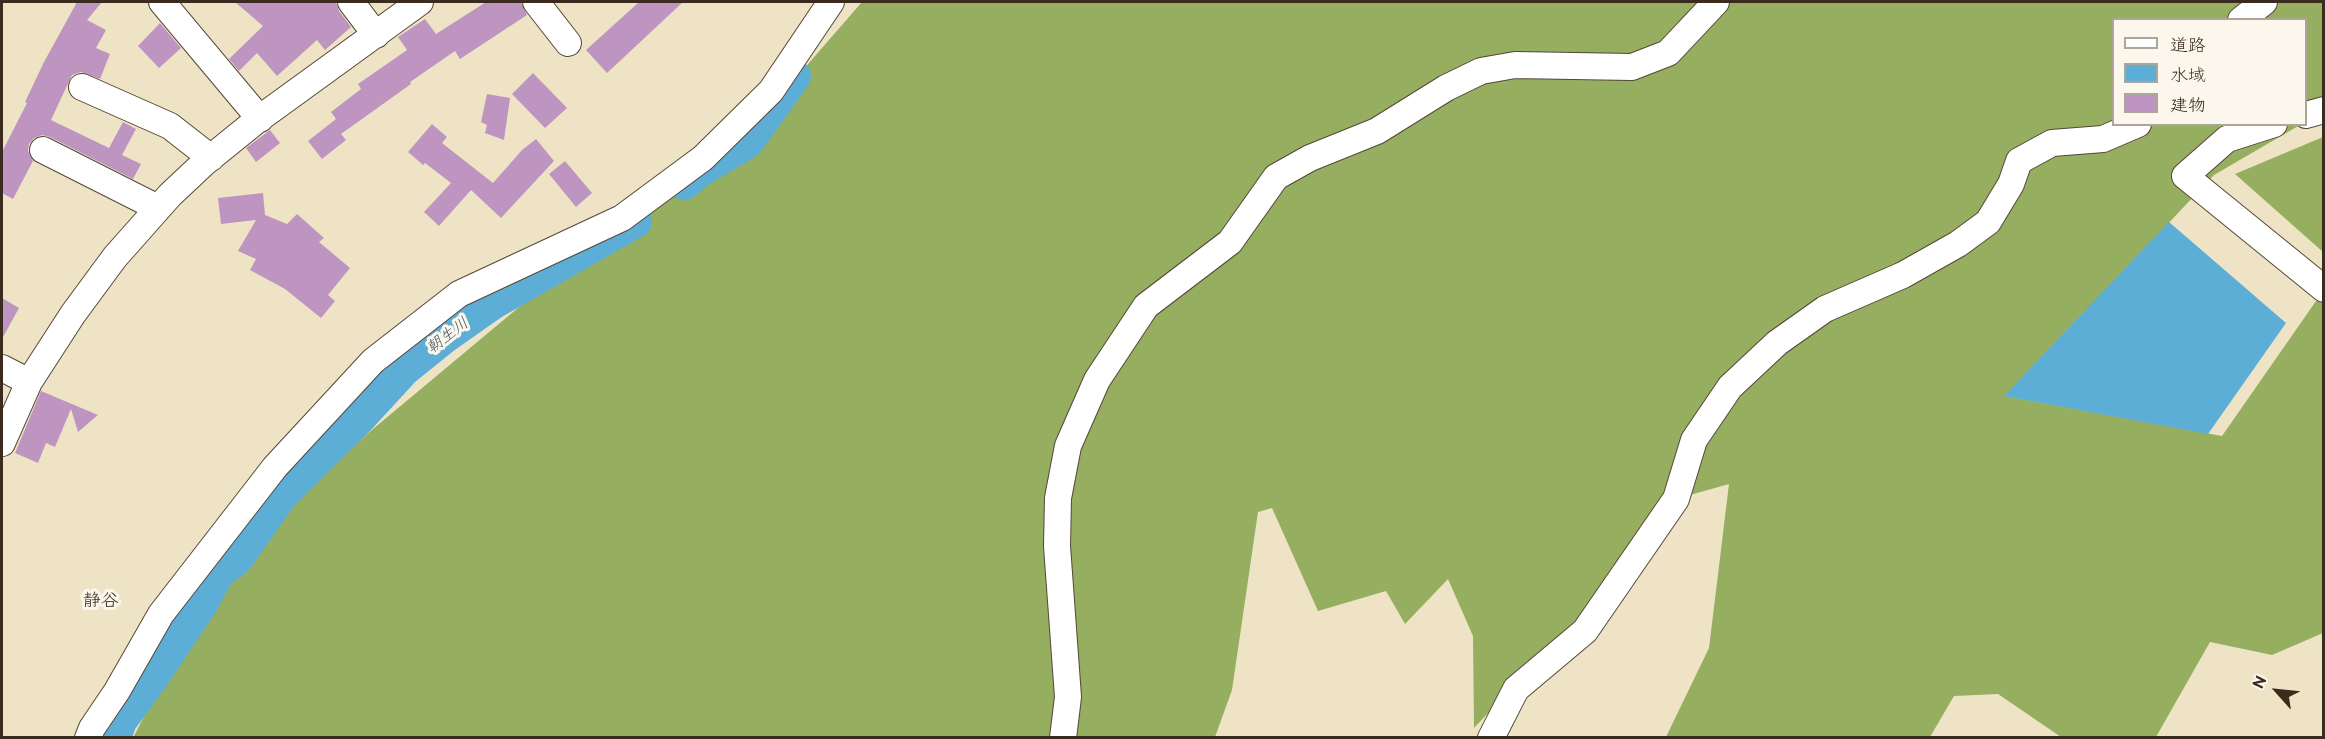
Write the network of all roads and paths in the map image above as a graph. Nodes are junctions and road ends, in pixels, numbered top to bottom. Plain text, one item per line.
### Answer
1 (162, 2) edge
2 (351, 2) edge
3 (420, 2) edge
4 (536, 2) edge
5 (831, 2) edge
6 (1716, 2) edge
7 (2264, 2) edge
8 (2244, 18) edge
9 (376, 35) junction
10 (568, 43) dead end
11 (82, 87) dead end
12 (2324, 110) edge
13 (2307, 115) edge
14 (260, 119) junction
15 (2133, 126) edge
16 (2268, 126) edge
17 (43, 150) dead end
18 (211, 158) junction
19 (158, 208) junction
20 (2324, 289) edge
21 (2, 368) edge
22 (29, 382) junction
23 (2, 443) edge
24 (1491, 737) edge
25 (88, 738) edge
26 (1063, 738) edge

1 - 14 street
2 - 9 street
3 - 9 street
4 - 10 street
5 - 25 street
6 - 26 street
7 - 8 street
9 - 14 street
11 - 18 street
12 - 13 street
14 - 18 street
15 - 24 street
16 - 20 street
17 - 19 street
18 - 19 street
19 - 22 street
21 - 22 street
22 - 23 street

